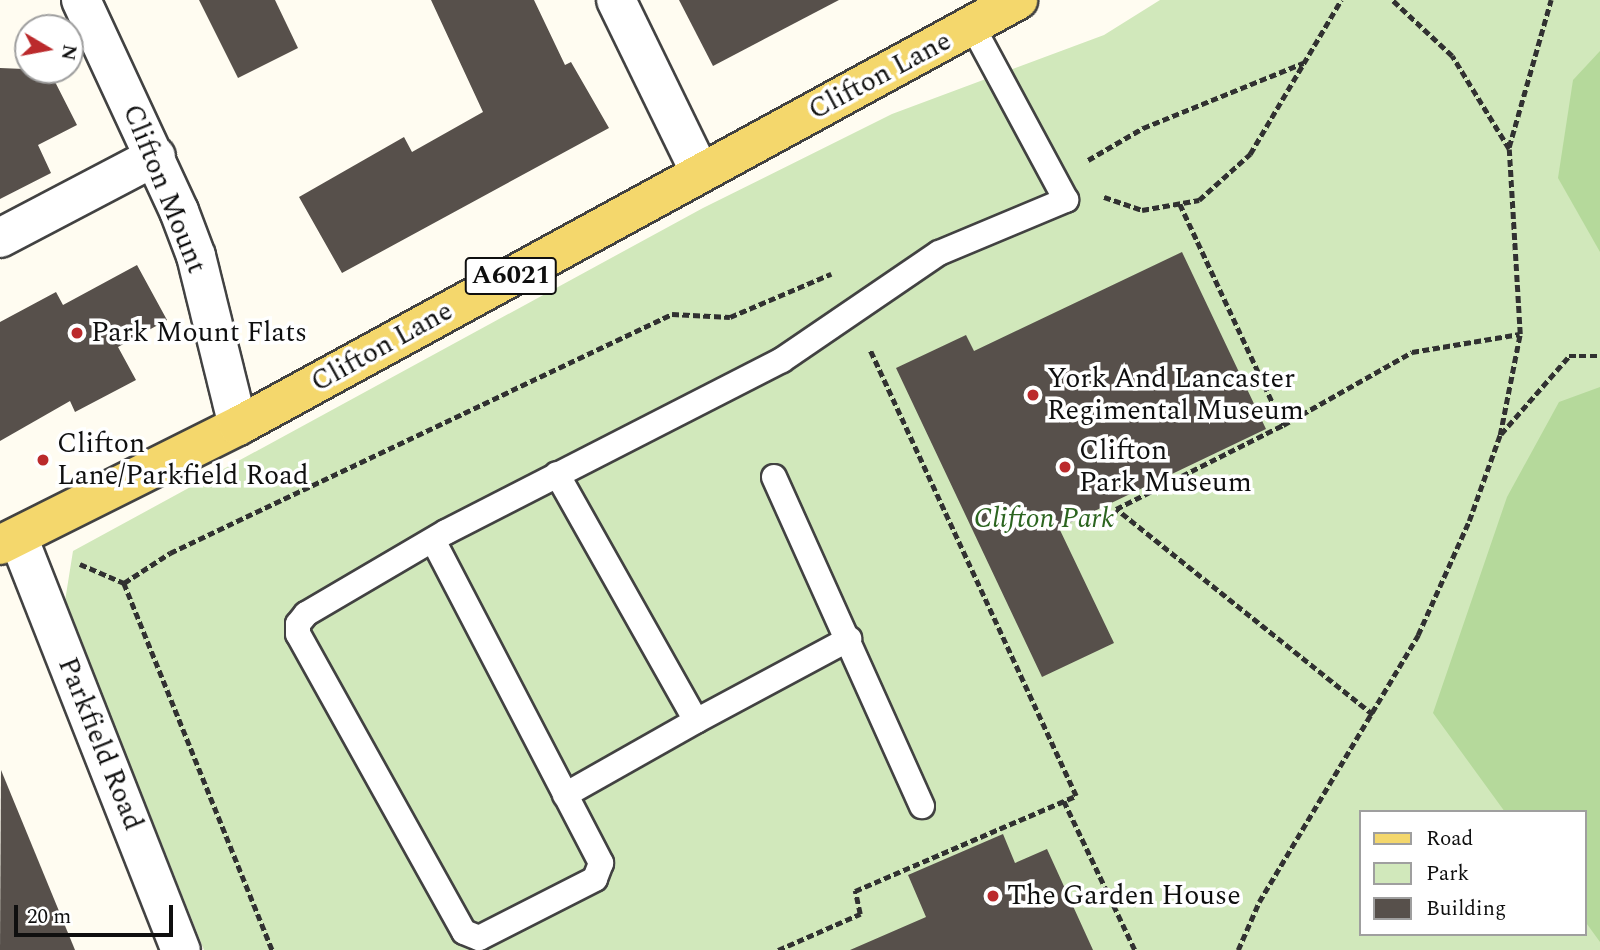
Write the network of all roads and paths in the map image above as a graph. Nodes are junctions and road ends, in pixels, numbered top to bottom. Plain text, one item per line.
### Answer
1 (81, 0) edge
2 (616, 0) edge
3 (1018, 0) edge
4 (1341, 0) edge
5 (1392, 0) edge
6 (1551, 0) edge
7 (973, 27) junction
8 (1303, 63) junction
9 (1509, 149) junction
10 (156, 156) junction
11 (700, 172) junction
12 (1057, 178) junction
13 (1180, 204) junction
14 (0, 238) edge
15 (851, 310) junction
16 (1520, 334) junction
17 (1600, 356) edge
18 (1283, 425) junction
19 (238, 426) junction
20 (1500, 435) junction
21 (557, 474) junction
22 (774, 477) dead end
23 (9, 541) edge
24 (434, 542) junction
25 (124, 583) junction
26 (849, 639) junction
27 (1373, 715) junction
28 (696, 721) junction
29 (565, 795) junction
30 (1064, 801) junction
31 (922, 806) dead end
32 (181, 950) edge
33 (272, 950) edge
34 (778, 950) edge
35 (1135, 950) edge
36 (1238, 950) edge

1 - 10 street, Clifton Mount
2 - 11 street
3 - 7 main road, Clifton Lane / A6021
4 - 8 path
5 - 9 path
6 - 9 path
7 - 11 main road, Clifton Lane / A6021
7 - 12 lane
8 - 12 path
8 - 13 path
9 - 16 path
10 - 14 street
10 - 19 street, Clifton Mount
11 - 19 main road, Clifton Lane / A6021
12 - 13 path
12 - 15 lane
13 - 18 path
15 - 21 lane
15 - 25 path
15 - 30 path
16 - 18 path
16 - 20 path
17 - 20 path
18 - 27 path
19 - 23 main road, Clifton Lane / A6021
20 - 27 path
21 - 24 lane
21 - 28 lane
22 - 26 lane
23 - 25 path
23 - 32 street, Parkfield Road
24 - 29 lane
24 - 29 lane
25 - 33 path
26 - 28 lane
26 - 31 lane
27 - 36 path
28 - 29 lane
30 - 34 path
30 - 35 path

